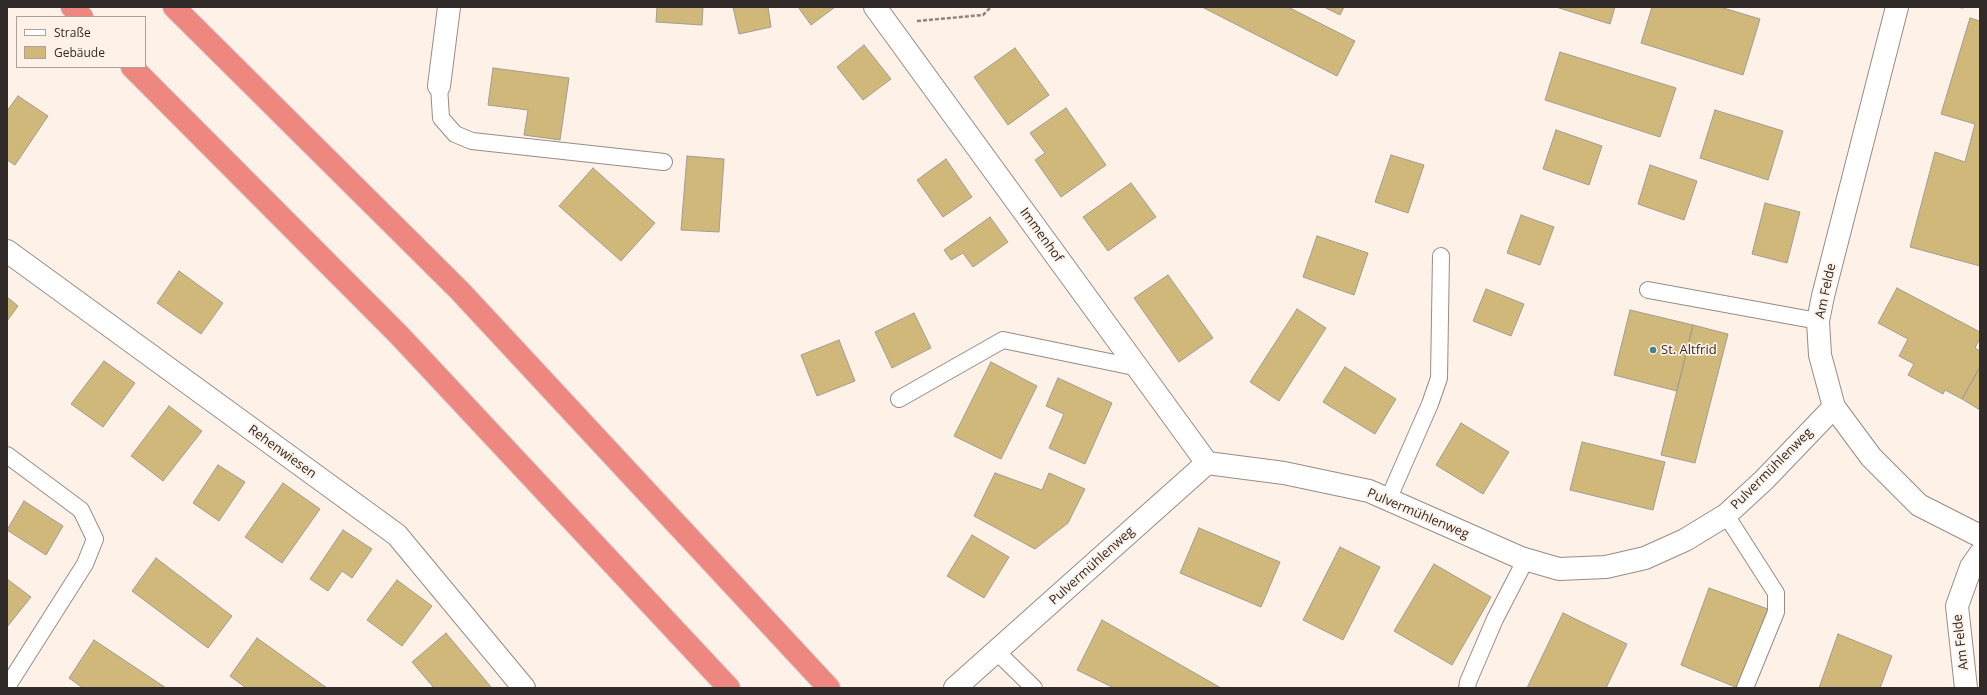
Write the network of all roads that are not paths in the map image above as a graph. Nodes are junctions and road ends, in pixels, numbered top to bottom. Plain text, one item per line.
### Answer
1 (72, 7) edge
2 (174, 7) edge
3 (450, 7) edge
4 (1897, 7) edge
5 (881, 15) edge
6 (81, 16) edge
7 (133, 68) edge
8 (439, 86) joint
9 (664, 162) dead end
10 (7, 251) edge
11 (1441, 256) dead end
12 (1648, 290) dead end
13 (1818, 321) junction
14 (1139, 368) junction
15 (899, 399) dead end
16 (1834, 407) junction
17 (7, 455) edge
18 (1208, 463) junction
19 (1388, 500) junction
20 (1726, 515) junction
21 (1980, 536) edge
22 (1980, 554) edge
23 (1526, 559) junction
24 (996, 651) junction
25 (7, 687) edge
26 (524, 688) edge
27 (729, 688) edge
28 (829, 688) edge
29 (955, 688) edge
30 (1034, 688) edge
31 (1467, 688) edge
32 (1745, 688) edge
33 (1966, 688) edge

1 - 6 highway
2 - 28 highway
3 - 8 street
4 - 13 street, Am Felde
5 - 14 street, Immenhof
7 - 27 highway
8 - 9 lane
10 - 26 street, Rehenwiesen
11 - 19 lane
12 - 13 lane
13 - 16 street, Am Felde
14 - 15 lane
14 - 18 street, Immenhof
16 - 20 street, Pulvermühlenweg
16 - 21 street, Am Felde
17 - 25 lane
18 - 19 street, Pulvermühlenweg
18 - 24 street, Pulvermühlenweg
19 - 23 street, Pulvermühlenweg
20 - 23 street, Pulvermühlenweg
20 - 32 lane
22 - 33 street, Am Felde
23 - 31 lane
24 - 29 street, Pulvermühlenweg
24 - 30 lane

